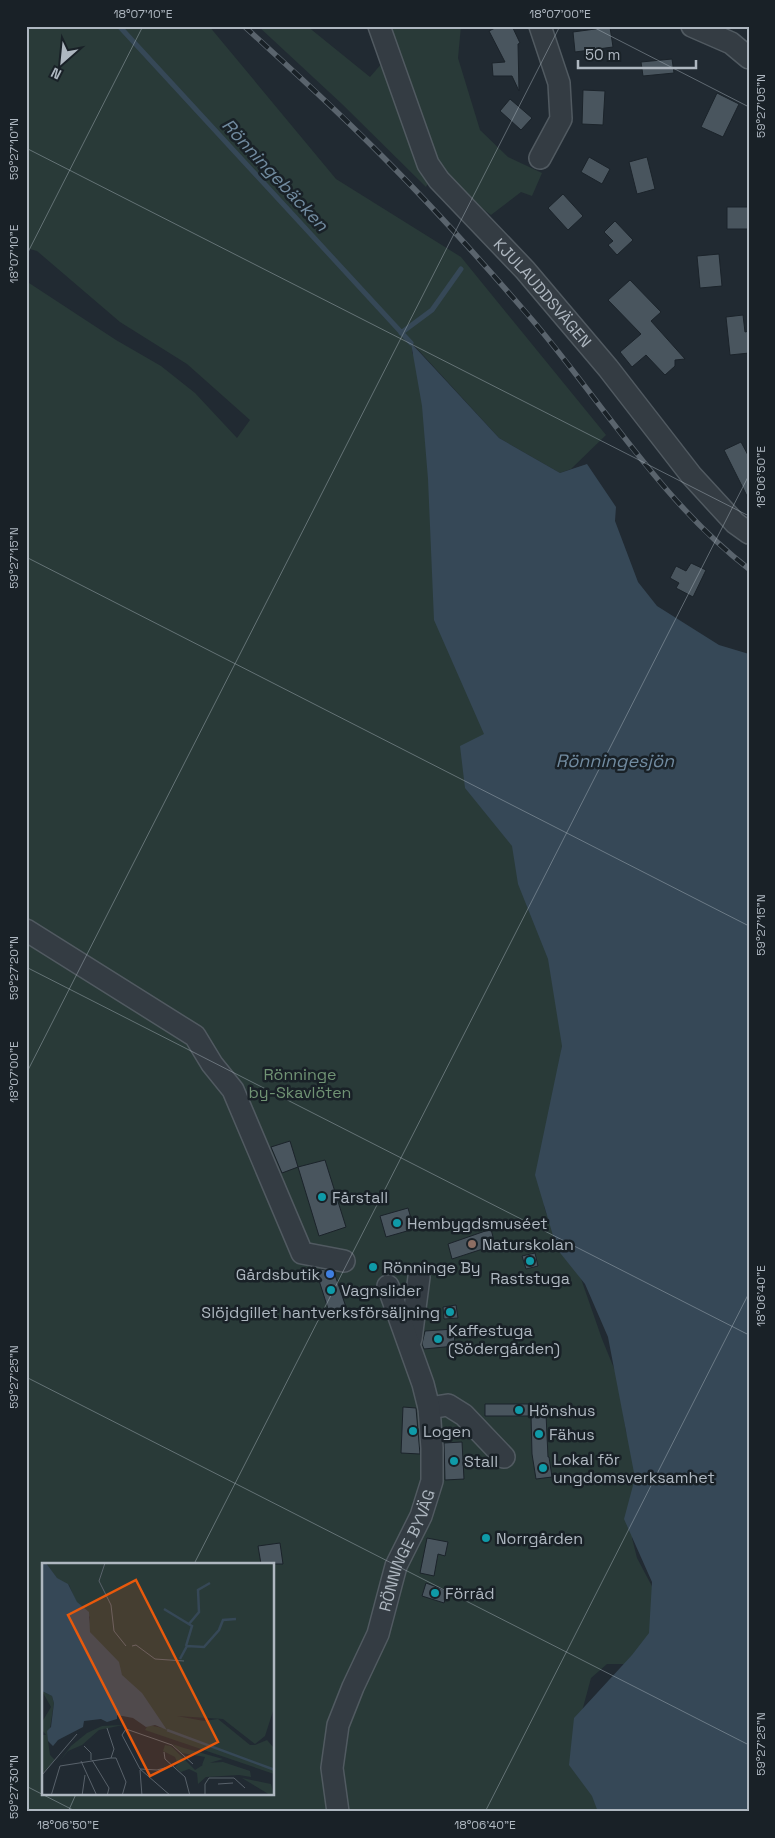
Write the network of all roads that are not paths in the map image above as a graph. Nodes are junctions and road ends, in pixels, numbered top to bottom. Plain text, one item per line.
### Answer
1 (378, 26) edge
2 (540, 26) edge
3 (692, 26) edge
4 (749, 58) edge
5 (540, 158) dead end
6 (749, 533) edge
7 (26, 930) edge
8 (344, 1261) dead end
9 (419, 1276) dead end
10 (388, 1286) dead end
11 (410, 1347) junction
12 (428, 1408) junction
13 (504, 1457) dead end
14 (338, 1812) edge

1 - 6 street, KJULAUDDSVÄGEN
2 - 5 street
3 - 4 street
7 - 8 street
9 - 11 street
10 - 11 street, RÖNNINGE BYVÄG
11 - 12 street, RÖNNINGE BYVÄG
12 - 13 street
12 - 14 street, RÖNNINGE BYVÄG

